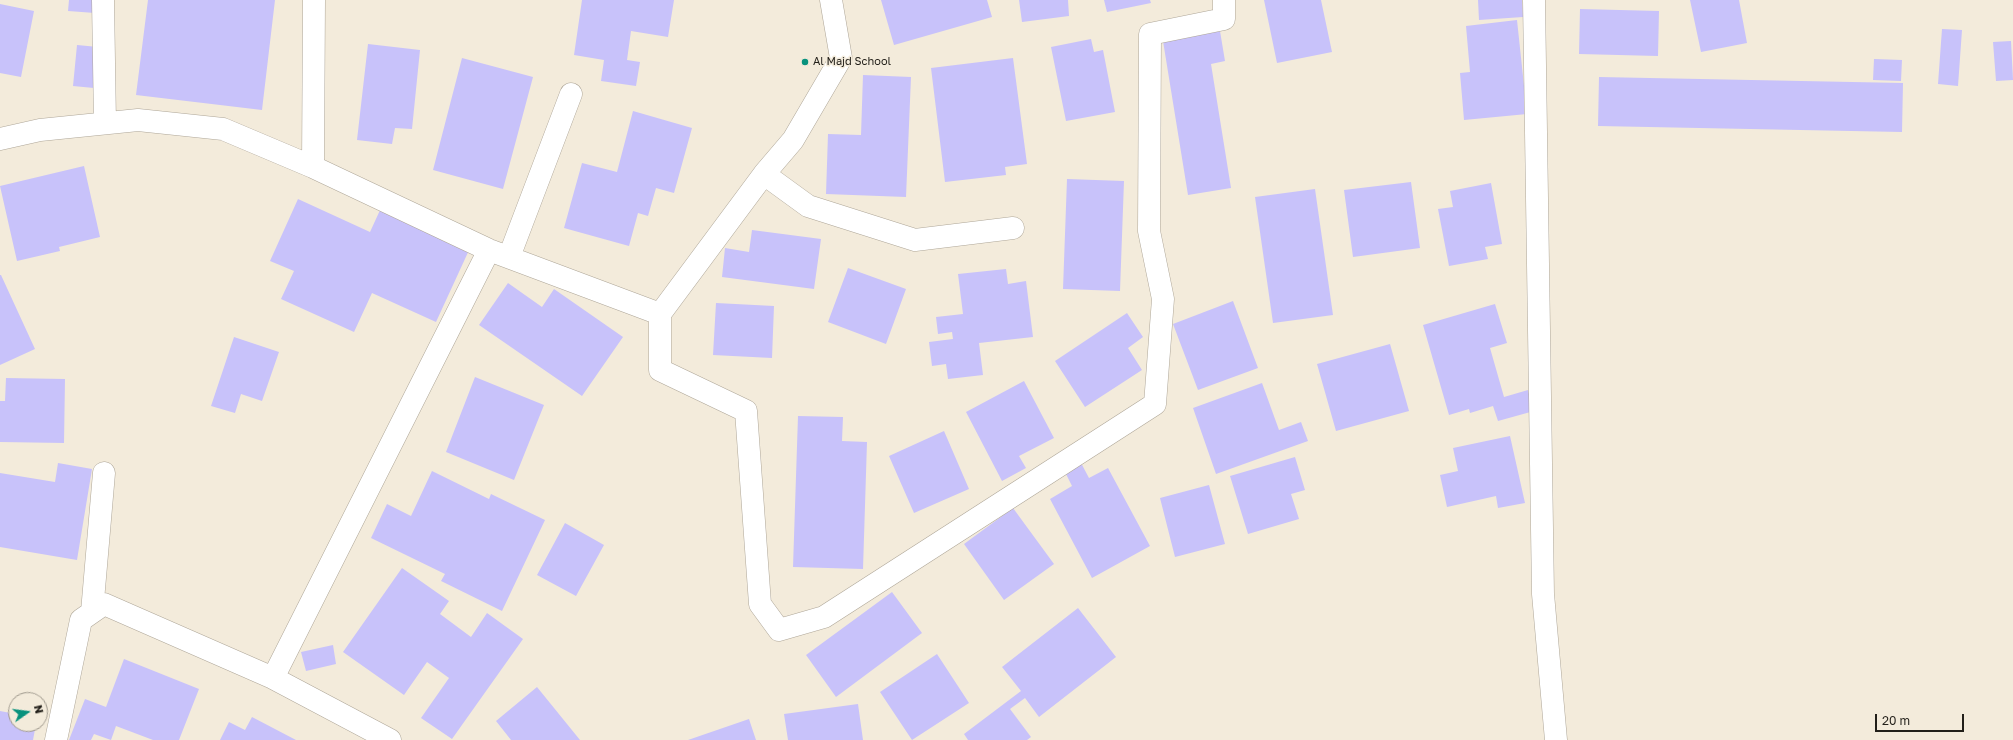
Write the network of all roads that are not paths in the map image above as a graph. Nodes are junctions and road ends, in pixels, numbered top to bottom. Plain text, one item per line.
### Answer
1 (104, 0) edge
2 (314, 0) edge
3 (831, 0) edge
4 (1224, 0) edge
5 (1534, 0) edge
6 (570, 94) dead end
7 (105, 123) junction
8 (0, 138) edge
9 (313, 167) junction
10 (764, 174) junction
11 (1013, 228) dead end
12 (489, 250) junction
13 (509, 257) junction
14 (660, 314) junction
15 (104, 473) dead end
16 (92, 612) junction
17 (273, 678) junction
18 (56, 740) edge
19 (390, 740) edge
20 (1556, 740) edge

1 - 7 street
2 - 9 street
3 - 10 street
4 - 14 street
5 - 20 street
6 - 13 street
7 - 8 street
7 - 9 street
9 - 12 street
10 - 11 street
10 - 14 street
12 - 13 street
12 - 17 street
13 - 14 street
15 - 16 street
16 - 17 street
16 - 18 street
17 - 19 street

